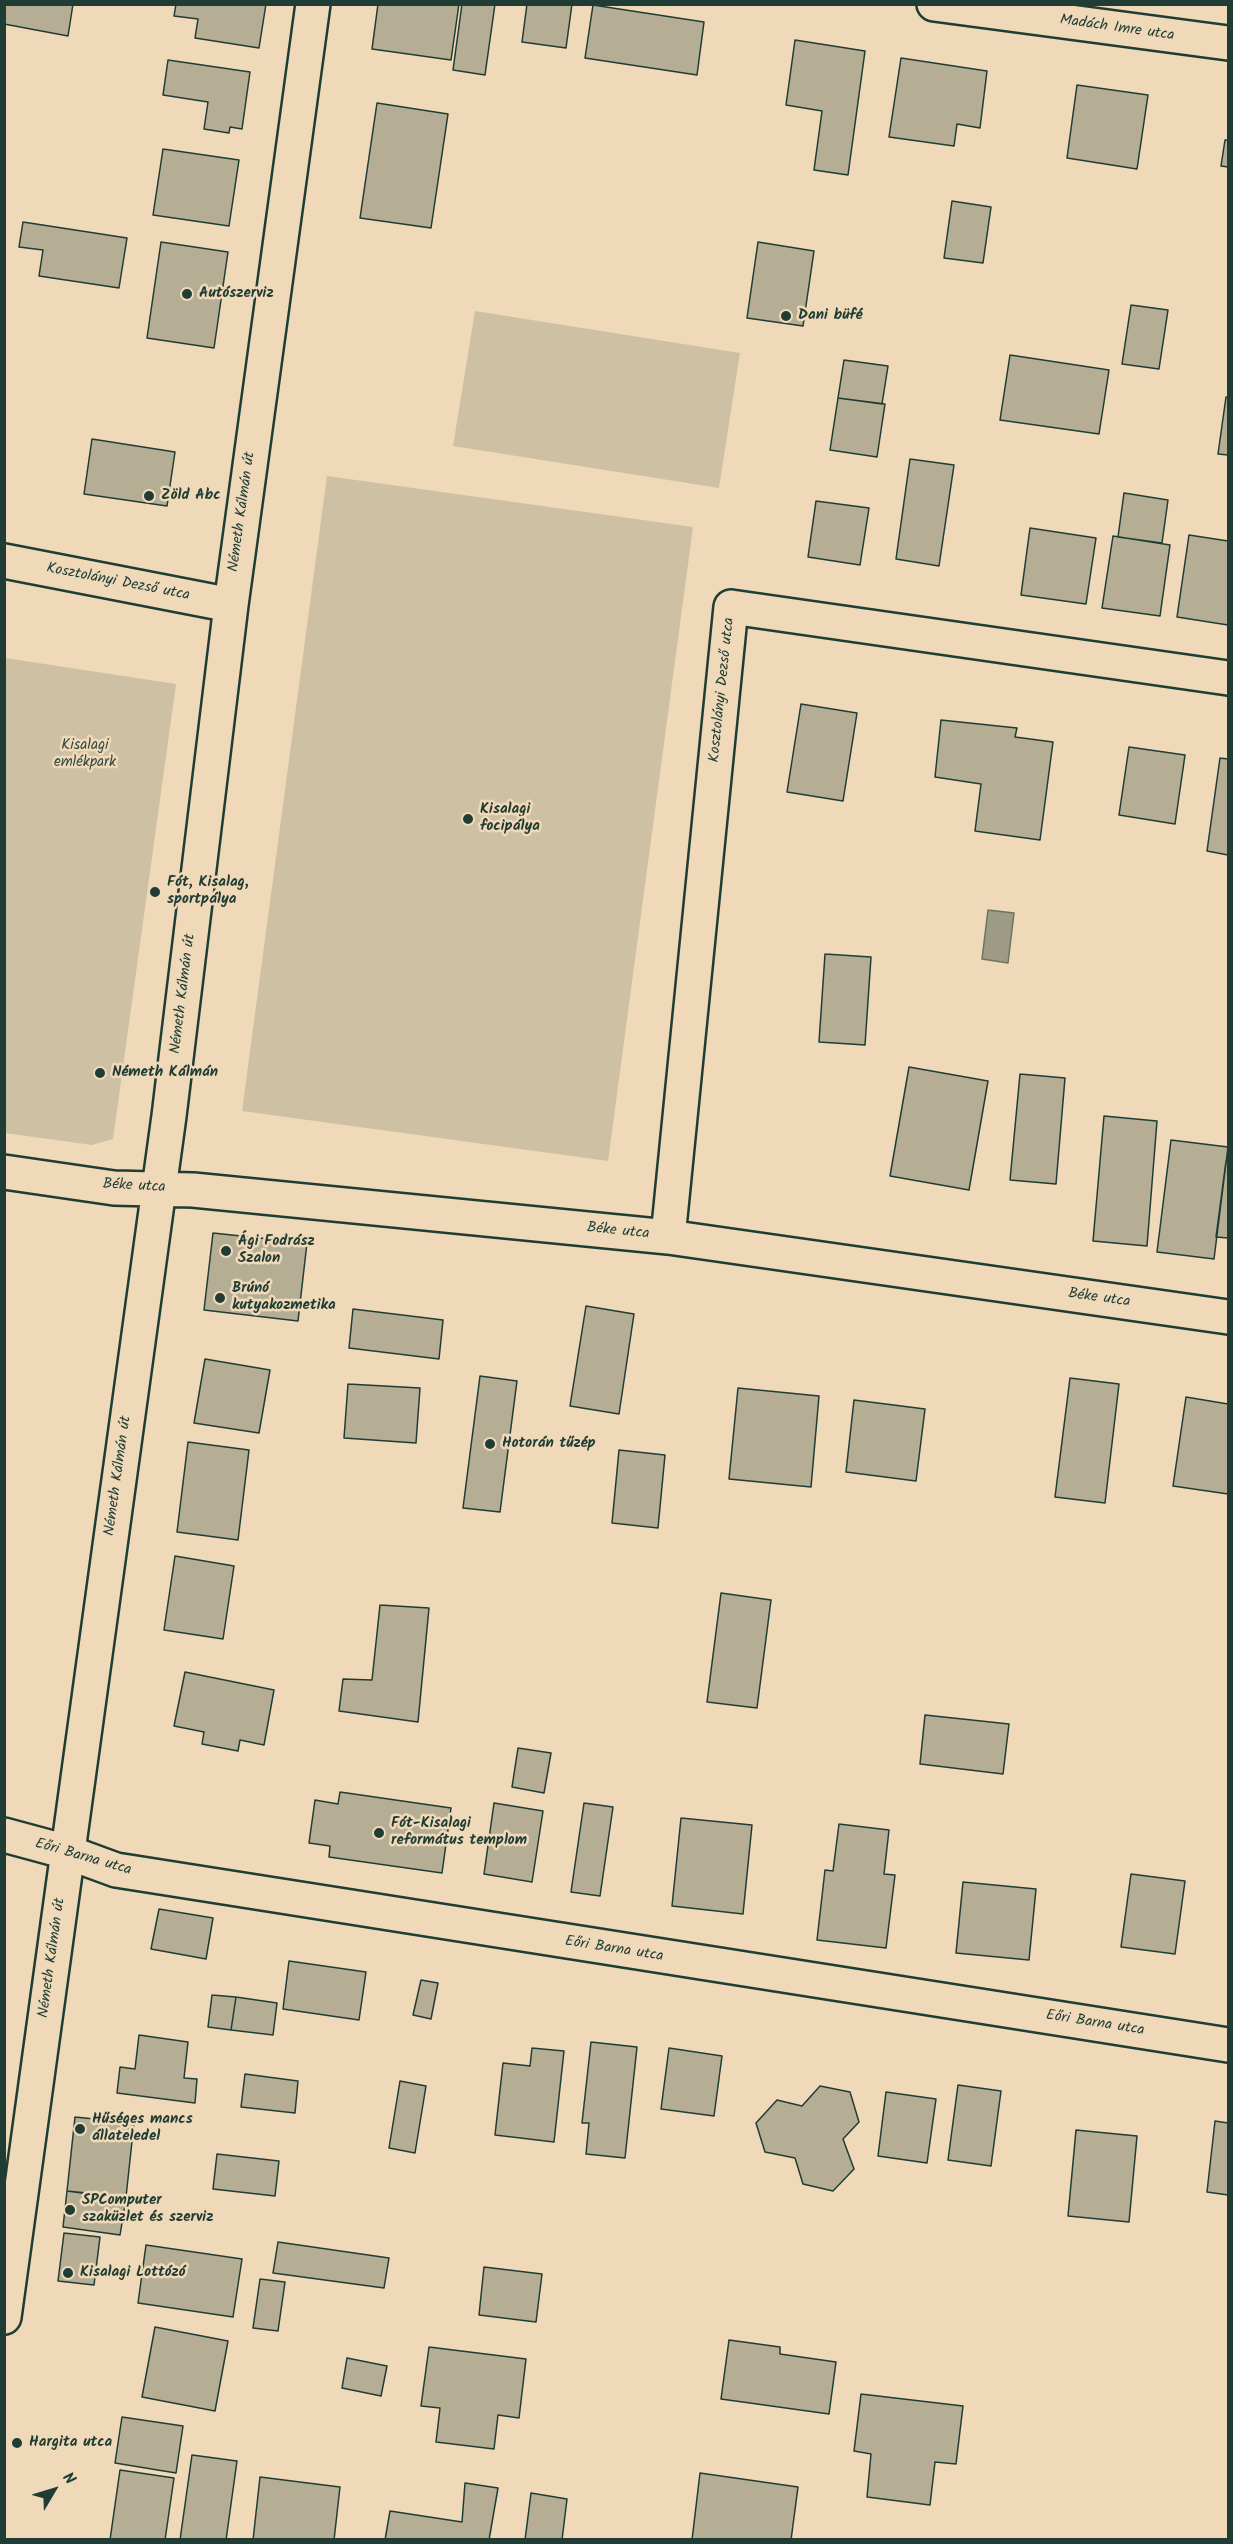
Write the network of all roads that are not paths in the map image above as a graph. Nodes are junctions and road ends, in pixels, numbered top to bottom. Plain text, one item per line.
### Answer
1 (313, 4) edge
2 (934, 4) edge
3 (1228, 43) edge
4 (4, 561) edge
5 (231, 605) junction
6 (1228, 678) edge
7 (4, 1172) edge
8 (159, 1189) junction
9 (668, 1237) junction
10 (1228, 1317) edge
11 (4, 1835) edge
12 (67, 1852) junction
13 (1228, 2045) edge
14 (17, 2125) edge
15 (4, 2317) edge

1 - 5 street, Németh Kálmán út
2 - 3 street, Madách Imre utca
4 - 5 street, Kosztolányi Dezső utca
5 - 8 street, Németh Kálmán út
6 - 9 street, Kosztolányi Dezső utca
7 - 8 street, Béke utca
8 - 9 street, Béke utca
8 - 12 street, Németh Kálmán út
9 - 10 street, Béke utca
11 - 12 street, Eőri Barna utca
12 - 13 street, Eőri Barna utca
12 - 14 street, Németh Kálmán út
14 - 15 street, Németh Kálmán út

